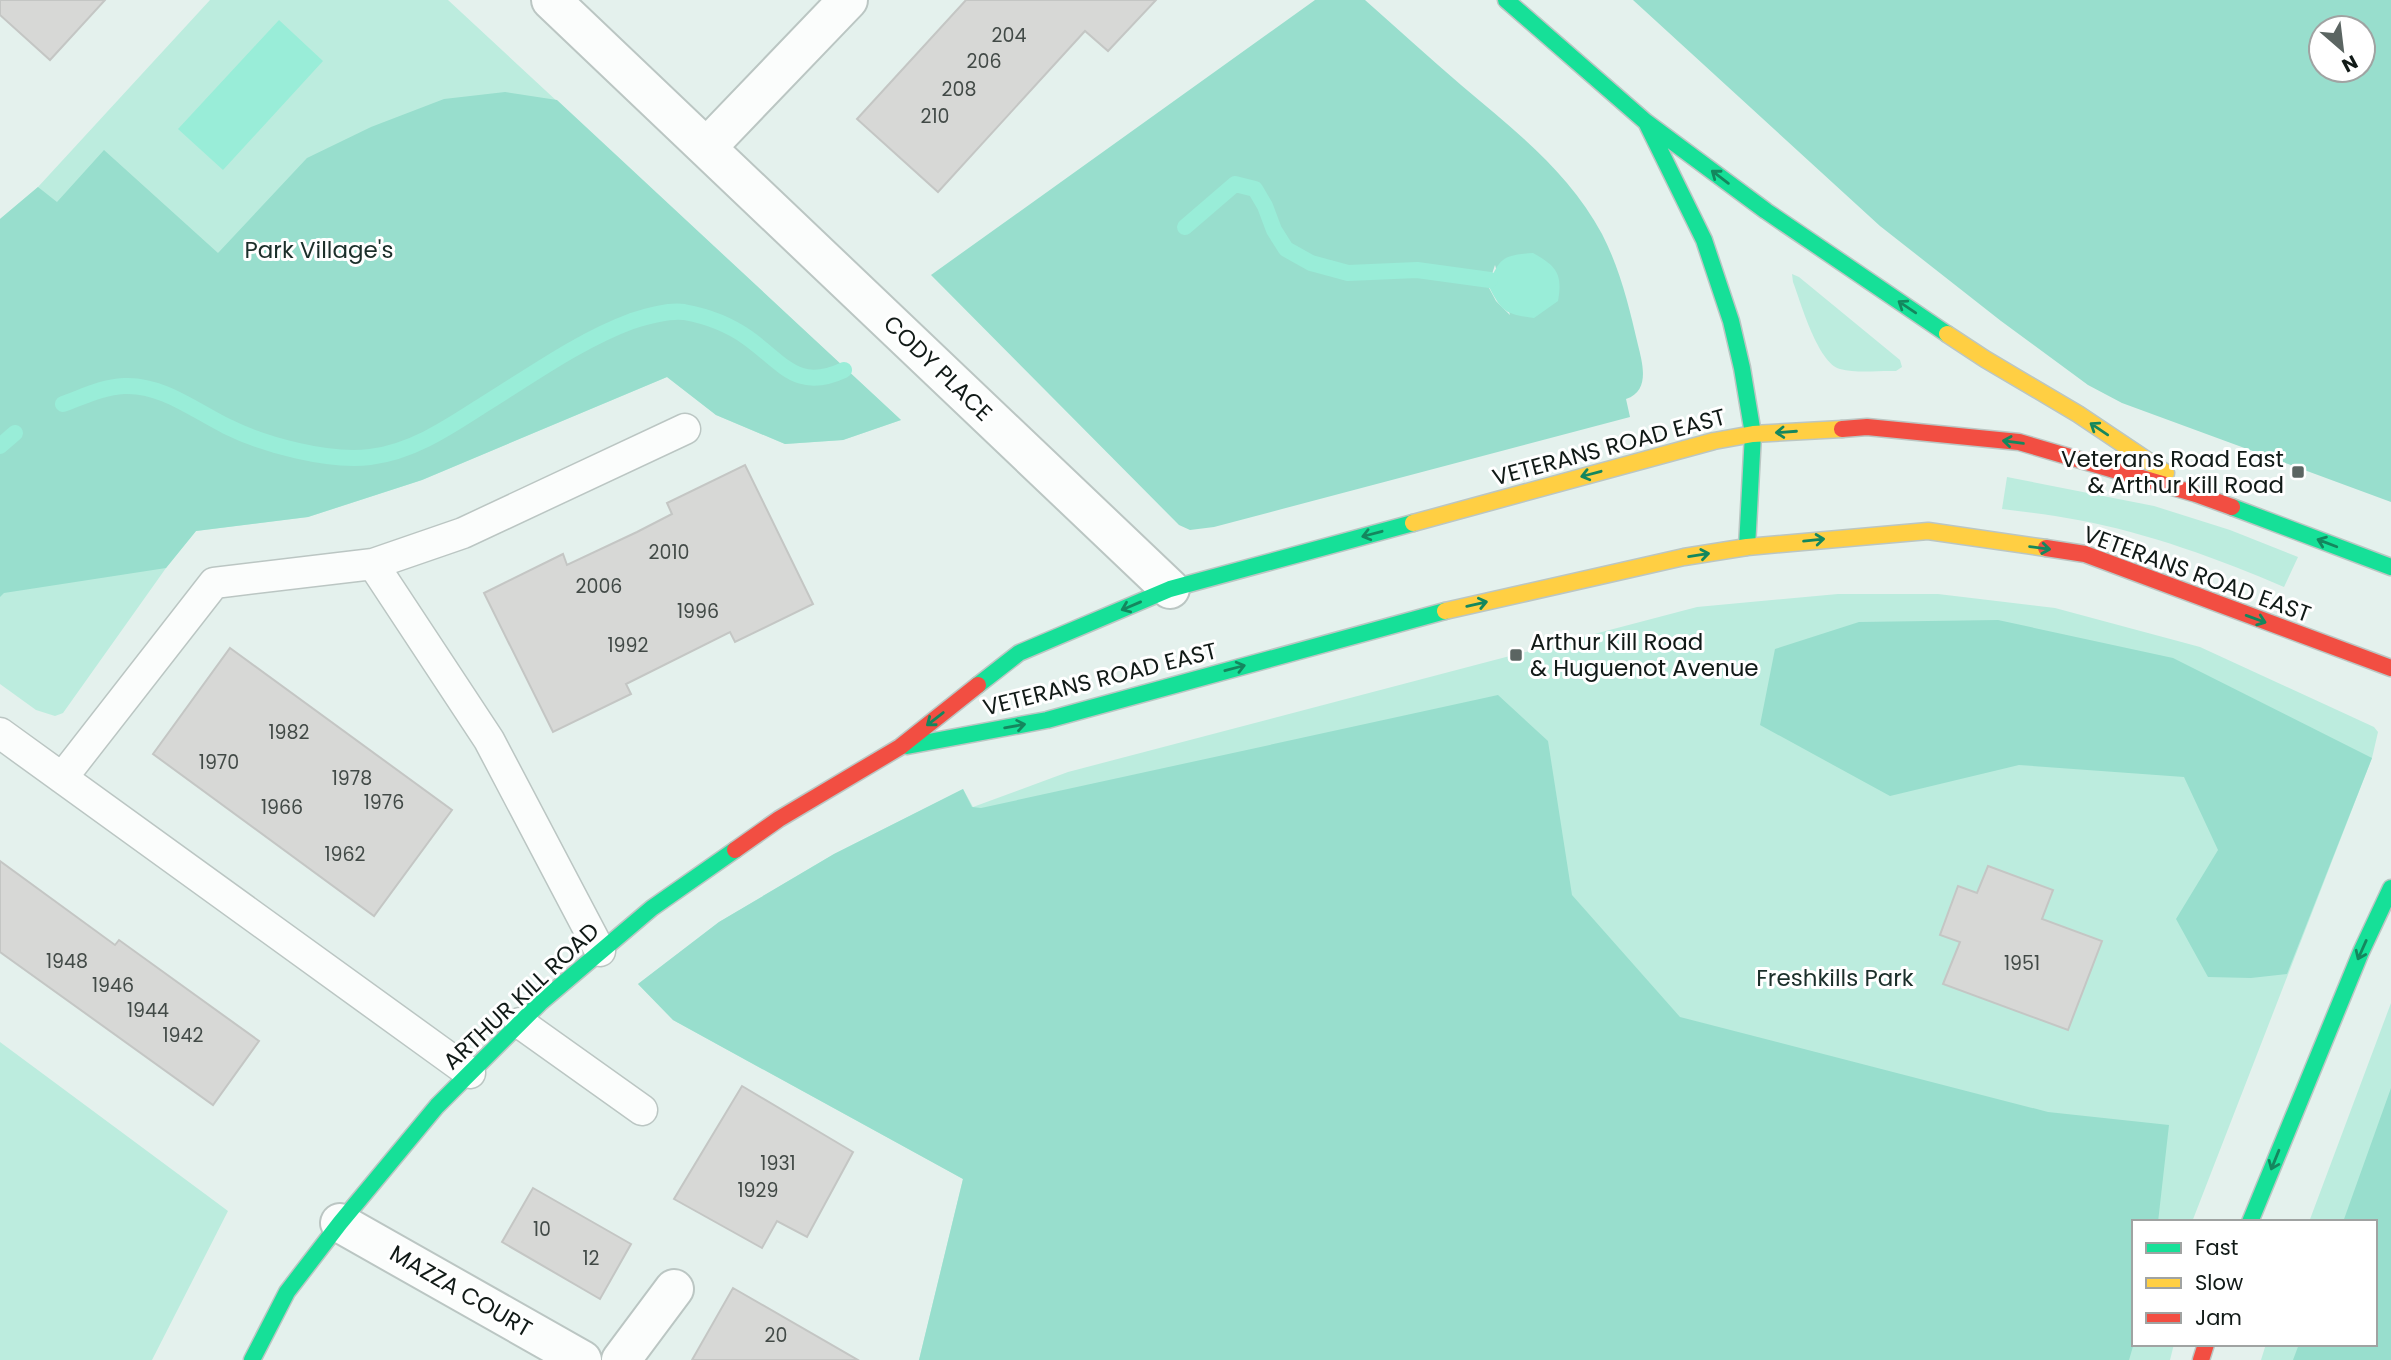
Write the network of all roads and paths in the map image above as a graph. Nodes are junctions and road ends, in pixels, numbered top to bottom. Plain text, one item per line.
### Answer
1 (551, 0) edge
2 (848, 0) edge
3 (1506, 0) edge
4 (1646, 122) junction
5 (707, 147) junction
6 (685, 429) dead end
7 (1753, 434) junction
8 (2196, 494) junction
9 (1746, 547) junction
10 (373, 564) junction
11 (2391, 567) edge
12 (1170, 589) junction
13 (2391, 668) edge
14 (0, 733) edge
15 (900, 747) junction
16 (62, 778) junction
17 (2391, 888) edge
18 (600, 951) junction
19 (520, 1023) junction
20 (470, 1073) junction
21 (642, 1110) dead end
22 (2251, 1220) edge
23 (340, 1223) junction
24 (674, 1289) dead end
25 (252, 1360) edge
26 (582, 1360) edge
27 (621, 1360) edge

1 - 5 street, CODY PLACE
2 - 5 street
3 - 4 main road
4 - 7 main road
8 -> 4 main road
5 - 12 street, CODY PLACE
6 - 10 lane
8 -> 7 main road, VETERANS ROAD EAST
7 - 9 main road
7 -> 12 main road, VETERANS ROAD EAST
11 -> 8 main road, VETERANS ROAD EAST
9 -> 13 main road, VETERANS ROAD EAST
15 -> 9 main road, VETERANS ROAD EAST
10 - 16 lane
10 - 18 lane
12 -> 15 main road, VETERANS ROAD EAST
14 - 16 lane
15 - 18 main road, ARTHUR KILL ROAD
16 - 20 lane
17 -> 22 main road
18 - 19 main road, ARTHUR KILL ROAD
19 - 20 main road, ARTHUR KILL ROAD
19 - 21 lane
20 - 23 main road, ARTHUR KILL ROAD
23 - 25 main road, ARTHUR KILL ROAD
23 - 26 street, MAZZA COURT
24 - 27 street

